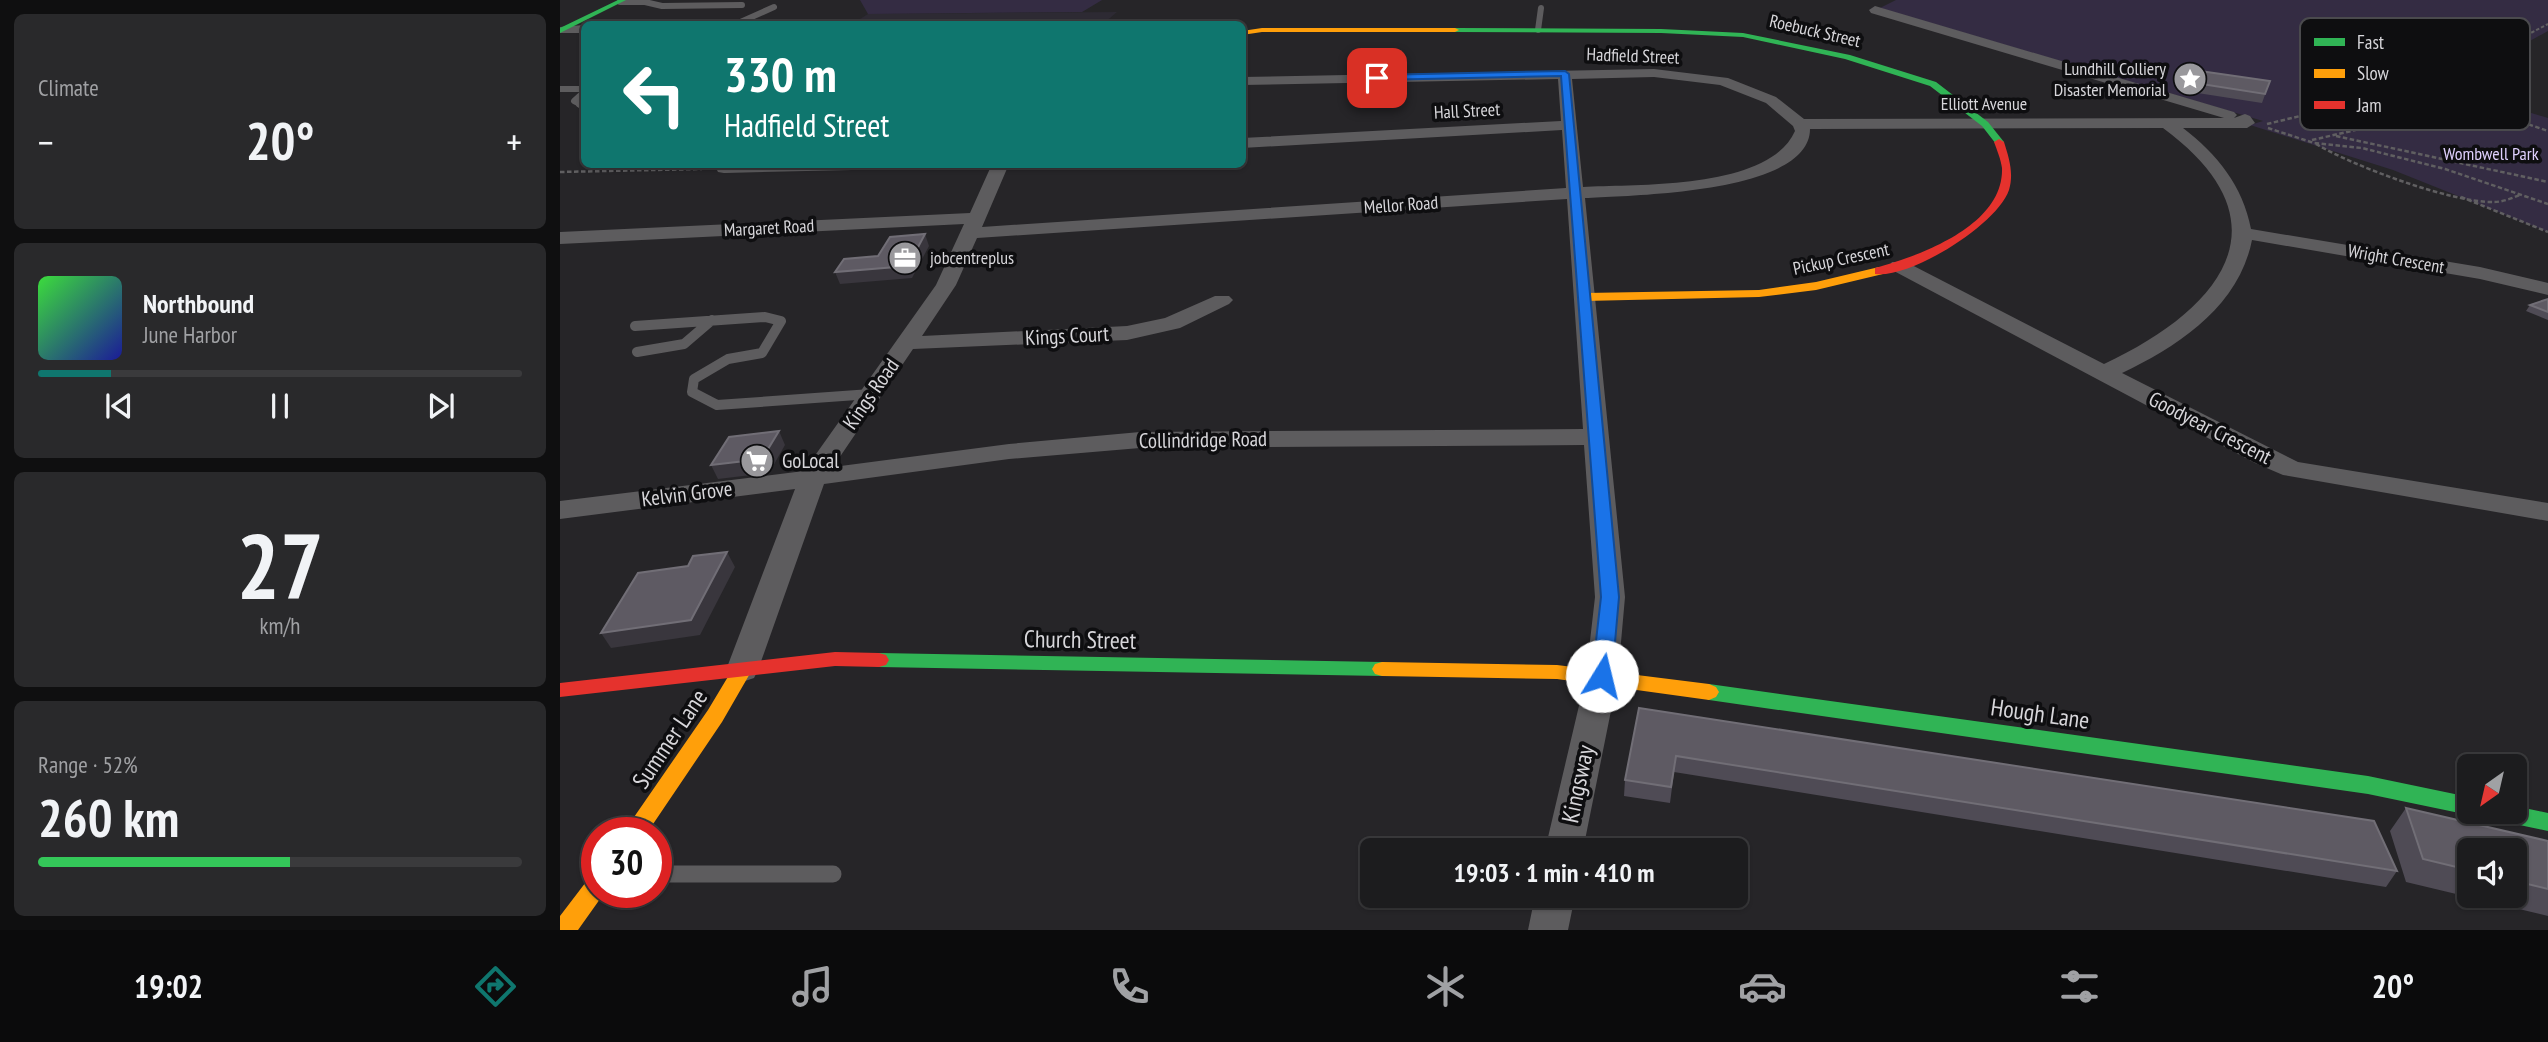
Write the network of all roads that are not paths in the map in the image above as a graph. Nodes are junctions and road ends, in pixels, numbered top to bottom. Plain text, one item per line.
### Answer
1 (622, 1) edge
2 (742, 5) dead end
3 (774, 7) dead end
4 (1541, 8) dead end
5 (1875, 9) dead end
6 (581, 21) edge
7 (581, 21) edge
8 (749, 21) edge
9 (581, 29) edge
10 (1538, 30) junction
11 (561, 31) edge
12 (1246, 32) edge
13 (1565, 74) junction
14 (1246, 81) edge
15 (560, 89) edge
16 (581, 91) edge
17 (581, 94) edge
18 (581, 104) edge
19 (2245, 119) joint
20 (1800, 124) junction
21 (1985, 124) junction
22 (2168, 124) junction
23 (1568, 125) junction
24 (1246, 143) edge
25 (999, 168) edge
26 (1575, 194) junction
27 (974, 225) junction
28 (2242, 233) junction
29 (560, 238) edge
30 (1899, 266) junction
31 (2548, 289) edge
32 (1585, 297) junction
33 (1222, 300) dead end
34 (712, 320) junction
35 (635, 326) dead end
36 (906, 343) junction
37 (637, 352) dead end
38 (2104, 373) junction
39 (871, 394) junction
40 (1596, 437) junction
41 (813, 477) junction
42 (560, 510) edge
43 (2548, 512) edge
44 (742, 670) junction
45 (1602, 676) junction
46 (560, 690) edge
47 (2457, 804) edge
48 (645, 817) edge
49 (2527, 818) edge
50 (2548, 822) edge
51 (1567, 838) edge
52 (672, 874) edge
53 (833, 874) dead end
54 (581, 907) edge
55 (1553, 908) edge
56 (564, 930) edge
57 (1548, 930) edge

1 - 2 lane
1 - 6 street
3 - 8 lane
4 - 10 lane
5 - 19 street
7 - 11 street
9 - 11 street
10 - 12 street, Roebuck Street
10 - 21 street, Roebuck Street
13 - 14 street, Hadfield Street
13 - 20 street, Hadfield Street
13 - 23 street, Kingsway
15 - 16 lane
17 - 18 lane
19 - 22 street, Elliott Avenue
20 - 21 street, Elliott Avenue
20 - 26 street, Mellor Road
21 - 22 street, Elliott Avenue
21 - 30 street, Pickup Crescent
22 - 28 street
23 - 24 street, Hall Street
23 - 26 street, Kingsway
25 - 27 street, Kings Road
26 - 27 street, Mellor Road
26 - 32 street, Kingsway
27 - 29 street, Margaret Road
27 - 36 street, Kings Road
28 - 31 street, Wright Crescent
28 - 38 street
30 - 32 street, Pickup Crescent
30 - 38 street, Goodyear Crescent
32 - 40 street, Kingsway
33 - 36 street, Kings Court
34 - 35 lane
34 - 37 lane
34 - 39 lane
36 - 39 street, Kings Road
38 - 43 street, Goodyear Crescent
39 - 41 street, Kings Road
40 - 41 street, Collindridge Road
40 - 45 street, Kingsway
41 - 42 street, Kelvin Grove
41 - 44 street, Kings Road
44 - 45 street, Church Street
44 - 46 street, Church Street
44 - 48 street, Summer Lane
45 - 47 street, Hough Lane
45 - 51 street, Kingsway
49 - 50 street
52 - 53 lane
54 - 56 street
55 - 57 street

